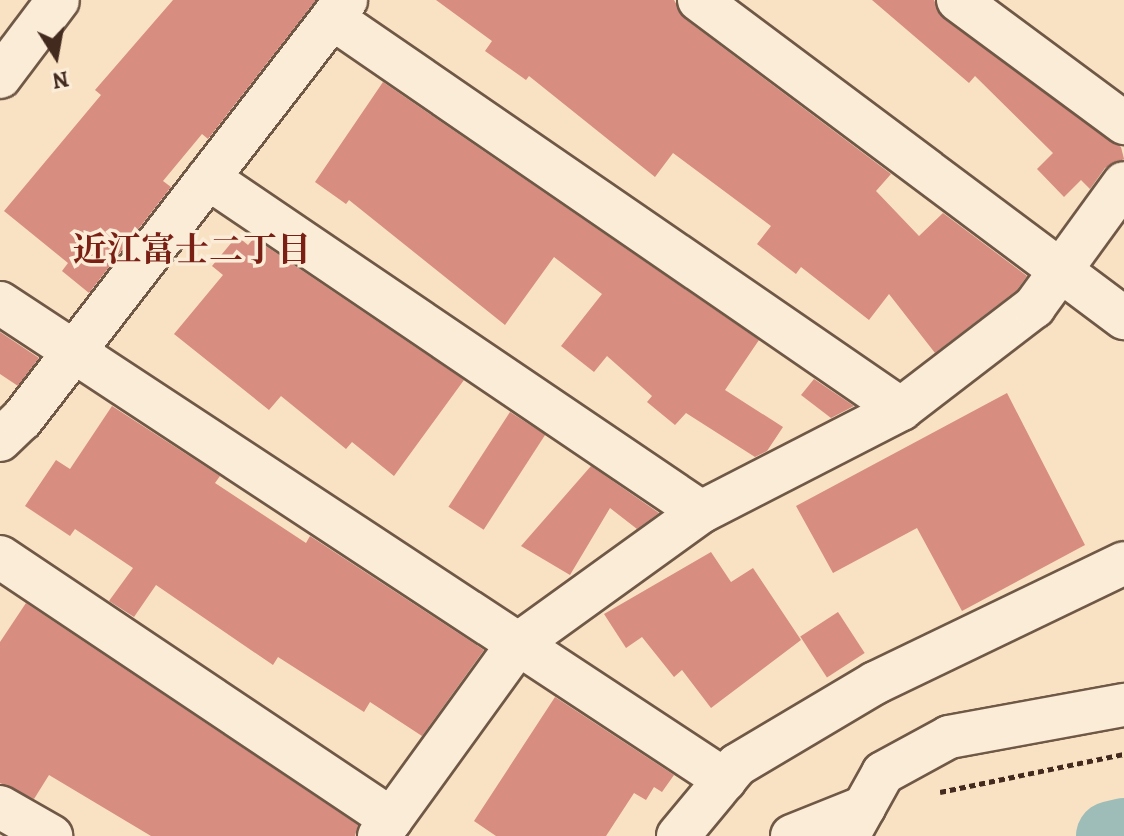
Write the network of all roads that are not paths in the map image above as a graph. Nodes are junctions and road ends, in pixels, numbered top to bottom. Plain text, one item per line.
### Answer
1 (58, 0) edge
2 (699, 0) edge
3 (958, 0) edge
4 (339, 9) edge
5 (1001, 12) edge
6 (0, 77) edge
7 (1124, 123) edge
8 (208, 178) junction
9 (1124, 183) edge
10 (1061, 270) junction
11 (0, 303) edge
12 (1124, 318) edge
13 (74, 352) junction
14 (901, 409) junction
15 (0, 440) edge
16 (701, 512) junction
17 (0, 557) edge
18 (1124, 563) edge
19 (518, 644) junction
20 (1124, 705) edge
21 (725, 780) junction
22 (0, 807) edge
23 (856, 821) edge
24 (386, 827) edge
25 (51, 836) edge
26 (678, 836) edge
27 (792, 836) edge

1 - 6 street
2 - 10 street
3 - 5 street
4 - 8 street
4 - 14 street
5 - 7 street
8 - 13 street
8 - 16 street
9 - 10 street
10 - 12 street
10 - 14 street
11 - 13 street
13 - 15 street
13 - 19 street
14 - 16 street
16 - 19 street
17 - 24 street
18 - 21 street
19 - 21 street
19 - 24 street
20 - 23 street
21 - 26 street
22 - 25 street
23 - 27 street

